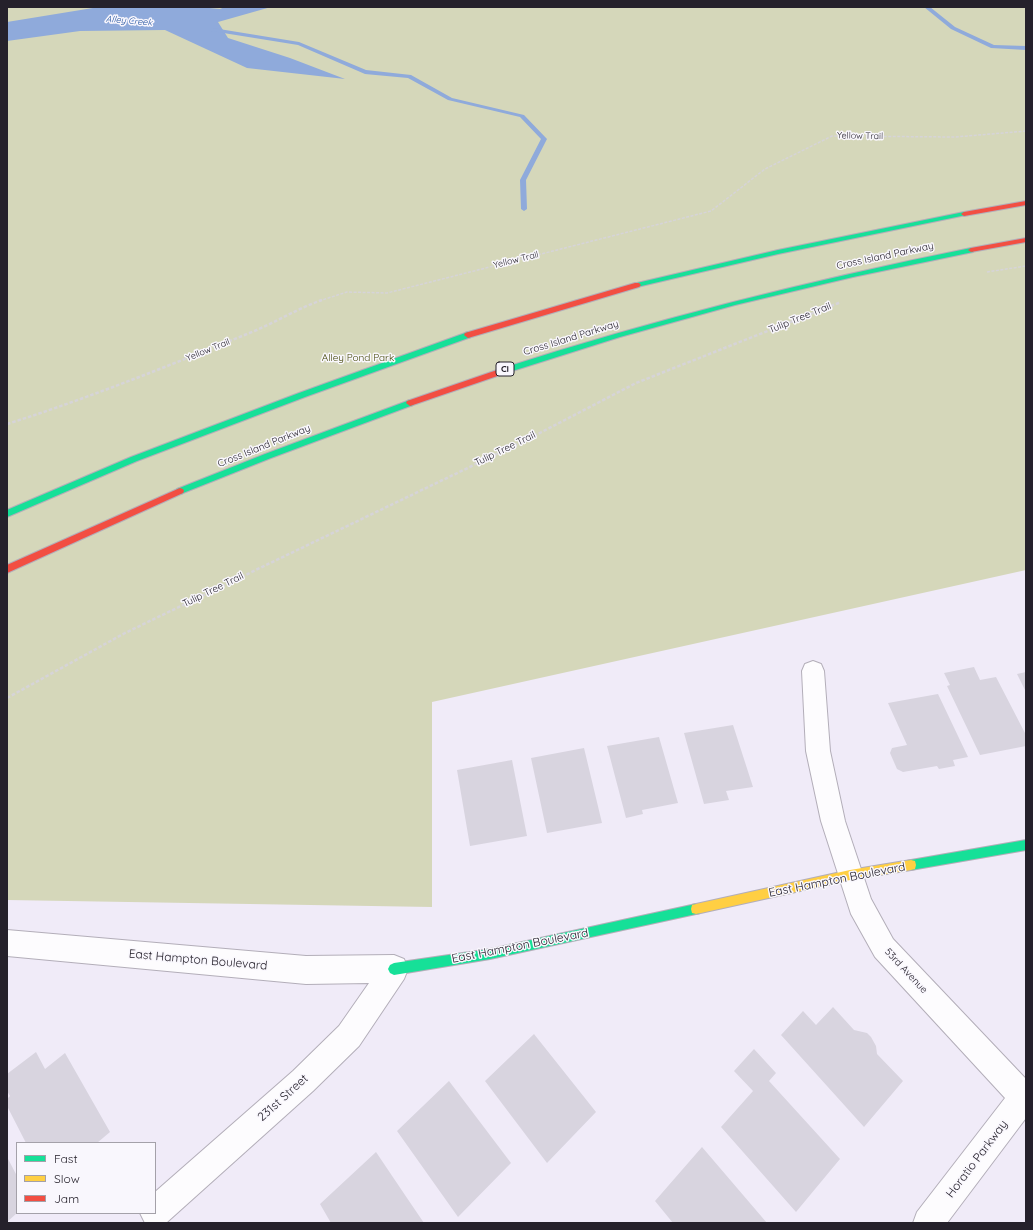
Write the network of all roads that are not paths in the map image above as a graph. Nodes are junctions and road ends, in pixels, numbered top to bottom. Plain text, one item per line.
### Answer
1 (1026, 198) edge
2 (1026, 203) edge
3 (936, 219) junction
4 (1026, 240) edge
5 (7, 514) edge
6 (7, 569) edge
7 (813, 671) dead end
8 (1026, 845) edge
9 (850, 876) junction
10 (7, 943) edge
11 (394, 969) junction
12 (1025, 1097) edge
13 (156, 1210) edge
14 (152, 1214) edge
15 (142, 1223) edge
16 (928, 1223) edge

1 - 3 main road
2 - 3 main road
3 - 5 main road
4 - 6 main road, Cross Island Parkway / CI
7 - 9 street, 53rd Avenue
8 - 9 main road, East Hampton Boulevard
9 - 11 main road, East Hampton Boulevard
9 - 12 street, 53rd Avenue
10 - 11 street, East Hampton Boulevard
11 - 13 street, 231st Street
12 - 16 street, Horatio Parkway
14 - 15 street, 231st Street

